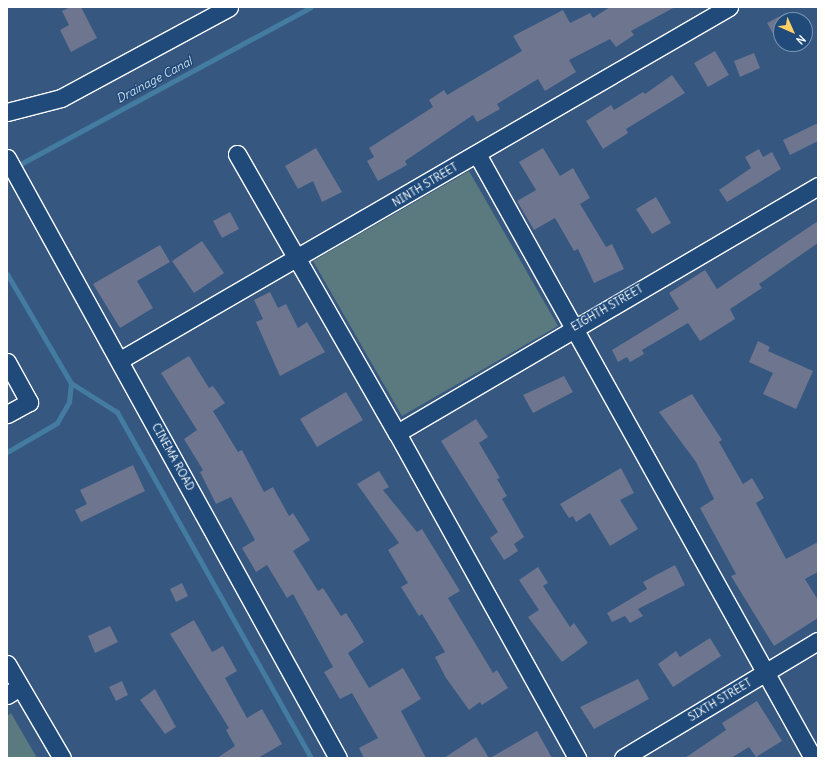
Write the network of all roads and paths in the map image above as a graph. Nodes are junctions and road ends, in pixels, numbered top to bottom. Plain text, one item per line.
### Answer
1 (229, 7) edge
2 (729, 7) edge
3 (7, 112) edge
4 (237, 154) dead end
5 (477, 154) junction
6 (7, 158) edge
7 (818, 186) edge
8 (297, 260) junction
9 (574, 328) junction
10 (120, 360) junction
11 (7, 362) edge
12 (7, 414) edge
13 (397, 432) junction
14 (818, 641) edge
15 (7, 664) edge
16 (766, 672) junction
17 (14, 691) edge
18 (62, 758) edge
19 (338, 758) edge
20 (578, 758) edge
21 (623, 758) edge
22 (813, 758) edge

1 - 3 street
2 - 5 street, NINTH STREET
4 - 8 street
5 - 8 street, NINTH STREET
5 - 9 street
6 - 10 street, CINEMA ROAD
7 - 9 street, EIGHTH STREET
8 - 10 street, NINTH STREET
8 - 13 street
9 - 13 street, EIGHTH STREET
9 - 16 street
10 - 19 street, CINEMA ROAD
11 - 12 street
13 - 20 street
14 - 16 street, SIXTH STREET
15 - 17 street
16 - 21 street, SIXTH STREET
16 - 22 street
17 - 18 street

